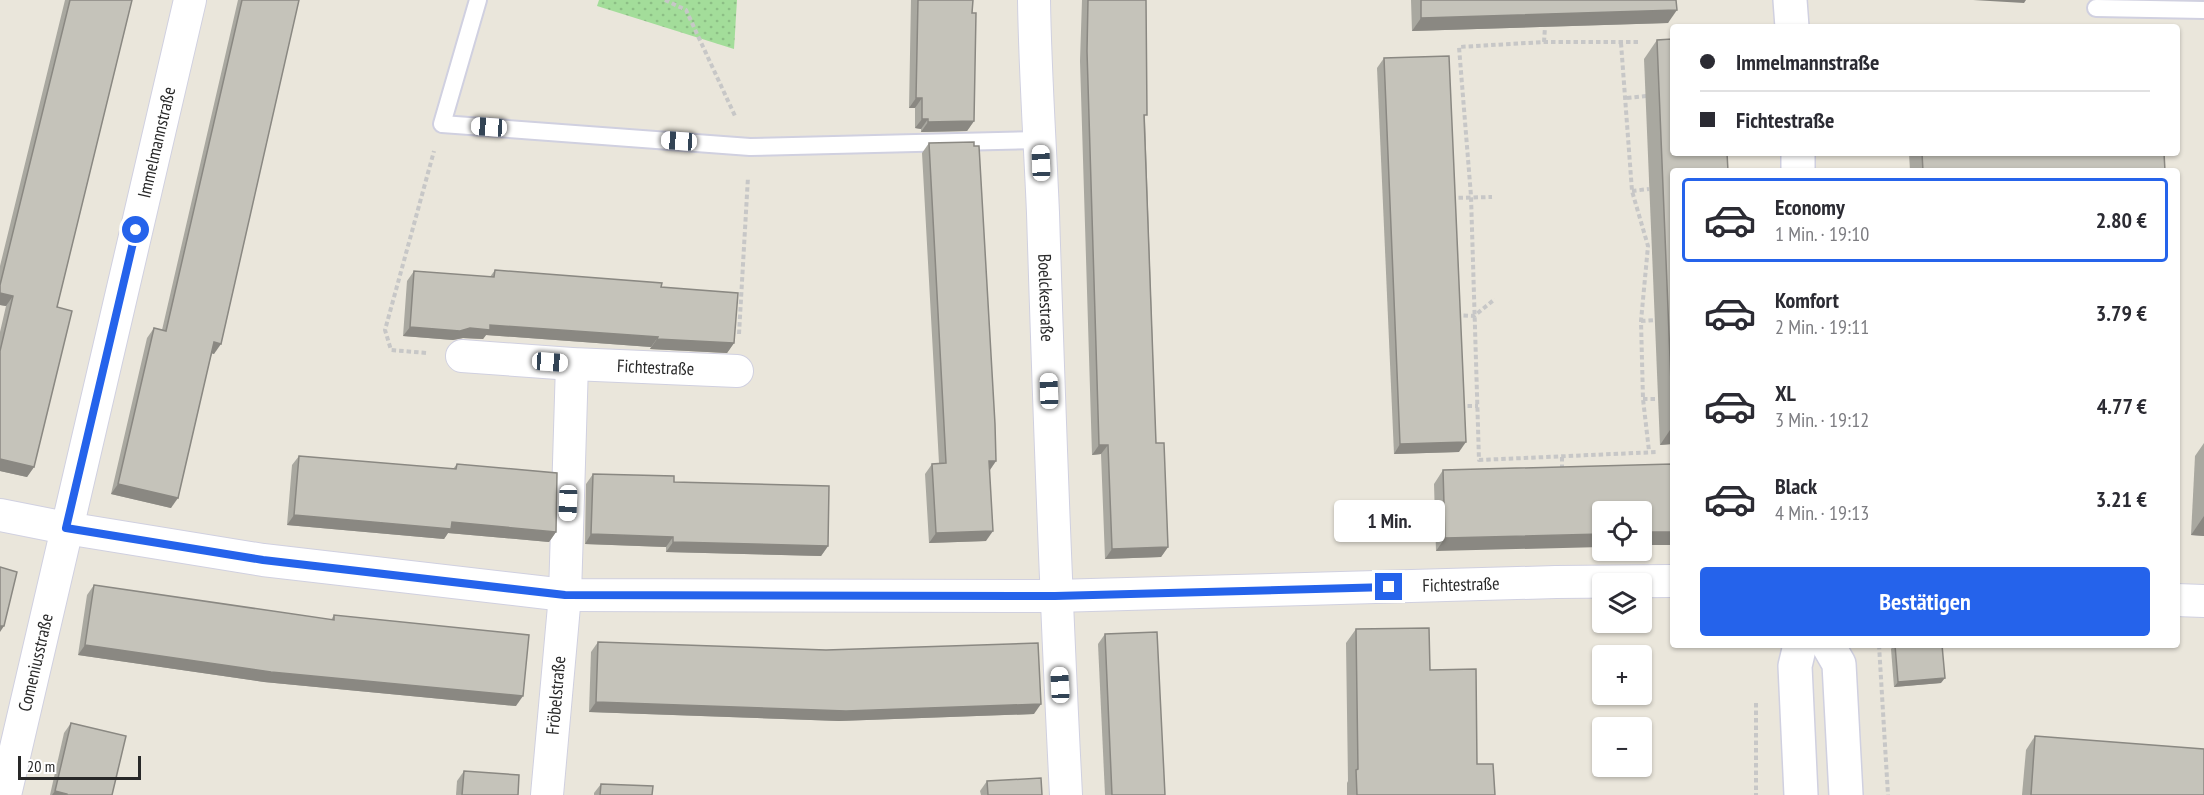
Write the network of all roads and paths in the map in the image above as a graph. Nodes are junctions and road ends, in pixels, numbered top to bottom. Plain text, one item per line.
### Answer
1 (189, 0) edge
2 (478, 0) edge
3 (1034, 0) edge
4 (1790, 0) edge
5 (2096, 8) dead end
6 (2204, 10) edge
7 (1791, 24) edge
8 (1545, 27) edge
9 (1544, 42) junction
10 (1638, 42) dead end
11 (1621, 43) junction
12 (1646, 96) dead end
13 (1627, 98) junction
14 (442, 124) junction
15 (1040, 140) junction
16 (1649, 189) dead end
17 (1632, 190) junction
18 (1471, 196) junction
19 (1492, 197) dead end
20 (1448, 198) edge
21 (1495, 299) dead end
22 (1453, 315) edge
23 (1474, 316) junction
24 (1655, 320) dead end
25 (1641, 321) junction
26 (462, 356) joint
27 (572, 364) junction
28 (737, 372) dead end
29 (1643, 399) junction
30 (1658, 399) dead end
31 (1457, 406) edge
32 (1478, 406) junction
33 (1649, 451) junction
34 (1658, 452) dead end
35 (1562, 457) junction
36 (1562, 480) edge
37 (0, 515) edge
38 (66, 528) junction
39 (1670, 581) edge
40 (565, 595) junction
41 (1055, 596) junction
42 (2180, 600) edge
43 (2204, 601) edge
44 (1799, 648) edge
45 (1830, 648) edge
46 (1879, 648) edge
47 (1756, 701) dead end
48 (4, 795) edge
49 (547, 795) edge
50 (1066, 795) edge
51 (1756, 795) edge
52 (1801, 795) edge
53 (1846, 795) edge
54 (1888, 795) edge

1 - 38 street, Immelmannstraße
2 - 14 lane
3 - 15 street, Boelckestraße
4 - 7 street
5 - 6 lane
8 - 9 path
9 - 11 path
9 - 18 path
10 - 11 path
11 - 13 path
12 - 13 path
13 - 17 path
14 - 15 lane
14 - 26 path
15 - 41 street, Boelckestraße
16 - 17 path
17 - 25 path
18 - 19 path
18 - 20 path
18 - 23 path
21 - 23 path
22 - 23 path
23 - 32 path
24 - 25 path
25 - 29 path
26 - 27 street, Fichtestraße
27 - 28 street, Fichtestraße
27 - 40 street
29 - 30 path
29 - 33 path
31 - 32 path
32 - 35 path
33 - 34 path
33 - 35 path
35 - 36 path
37 - 38 street, Fichtestraße
38 - 40 street, Fichtestraße
38 - 48 street, Comeniusstraße
39 - 41 street, Fichtestraße
40 - 41 street, Fichtestraße
40 - 49 street, Fröbelstraße
41 - 50 street, Boelckestraße
42 - 43 street
44 - 52 street
45 - 53 street
46 - 54 path
47 - 51 path

